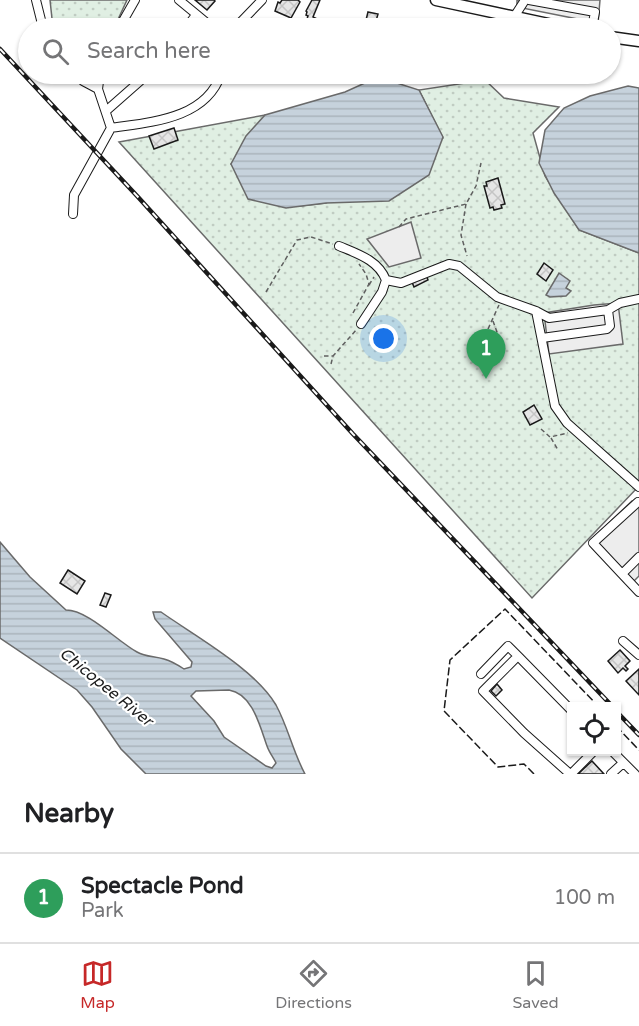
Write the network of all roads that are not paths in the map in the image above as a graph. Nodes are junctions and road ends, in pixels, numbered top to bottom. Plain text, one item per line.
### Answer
1 (36, 0) edge
2 (135, 0) edge
3 (178, 0) edge
4 (262, 0) edge
5 (436, 0) edge
6 (527, 0) edge
7 (196, 15) junction
8 (514, 17) junction
9 (41, 18) edge
10 (125, 18) edge
11 (194, 18) edge
12 (200, 18) edge
13 (245, 18) edge
14 (519, 18) edge
15 (594, 18) edge
16 (621, 38) edge
17 (639, 40) edge
18 (89, 84) edge
19 (99, 84) edge
20 (137, 84) edge
21 (216, 84) edge
22 (98, 89) junction
23 (106, 111) junction
24 (111, 128) junction
25 (73, 214) dead end
26 (335, 247) road end
27 (386, 280) junction
28 (639, 299) edge
29 (608, 310) junction
30 (537, 311) junction
31 (361, 324) road end
32 (542, 338) junction
33 (639, 487) edge
34 (639, 502) edge
35 (639, 557) edge
36 (622, 574) junction
37 (639, 592) edge
38 (623, 641) dead end
39 (639, 655) edge
40 (518, 656) junction
41 (481, 674) dead end
42 (567, 706) edge
43 (589, 756) edge
44 (617, 756) edge
45 (623, 762) junction
46 (571, 774) edge
47 (611, 774) edge
48 (634, 774) edge

1 - 9 lane
2 - 10 lane
3 - 7 lane
4 - 13 lane
5 - 8 main road
6 - 8 lane
6 - 15 lane
7 - 11 lane
7 - 12 lane
8 - 14 main road
16 - 17 main road
18 - 22 lane
19 - 22 lane
20 - 23 lane
21 - 24 lane
22 - 23 lane
23 - 24 lane
24 - 25 lane
26 - 27 lane
27 - 30 lane
27 - 31 lane
28 - 29 lane
29 - 30 lane
29 - 32 lane
30 - 32 lane
32 - 33 lane
34 - 36 lane
35 - 36 lane
36 - 37 lane
38 - 39 lane
40 - 41 lane
40 - 42 lane
40 - 46 lane
43 - 46 lane
44 - 45 lane
45 - 47 lane
45 - 48 lane

